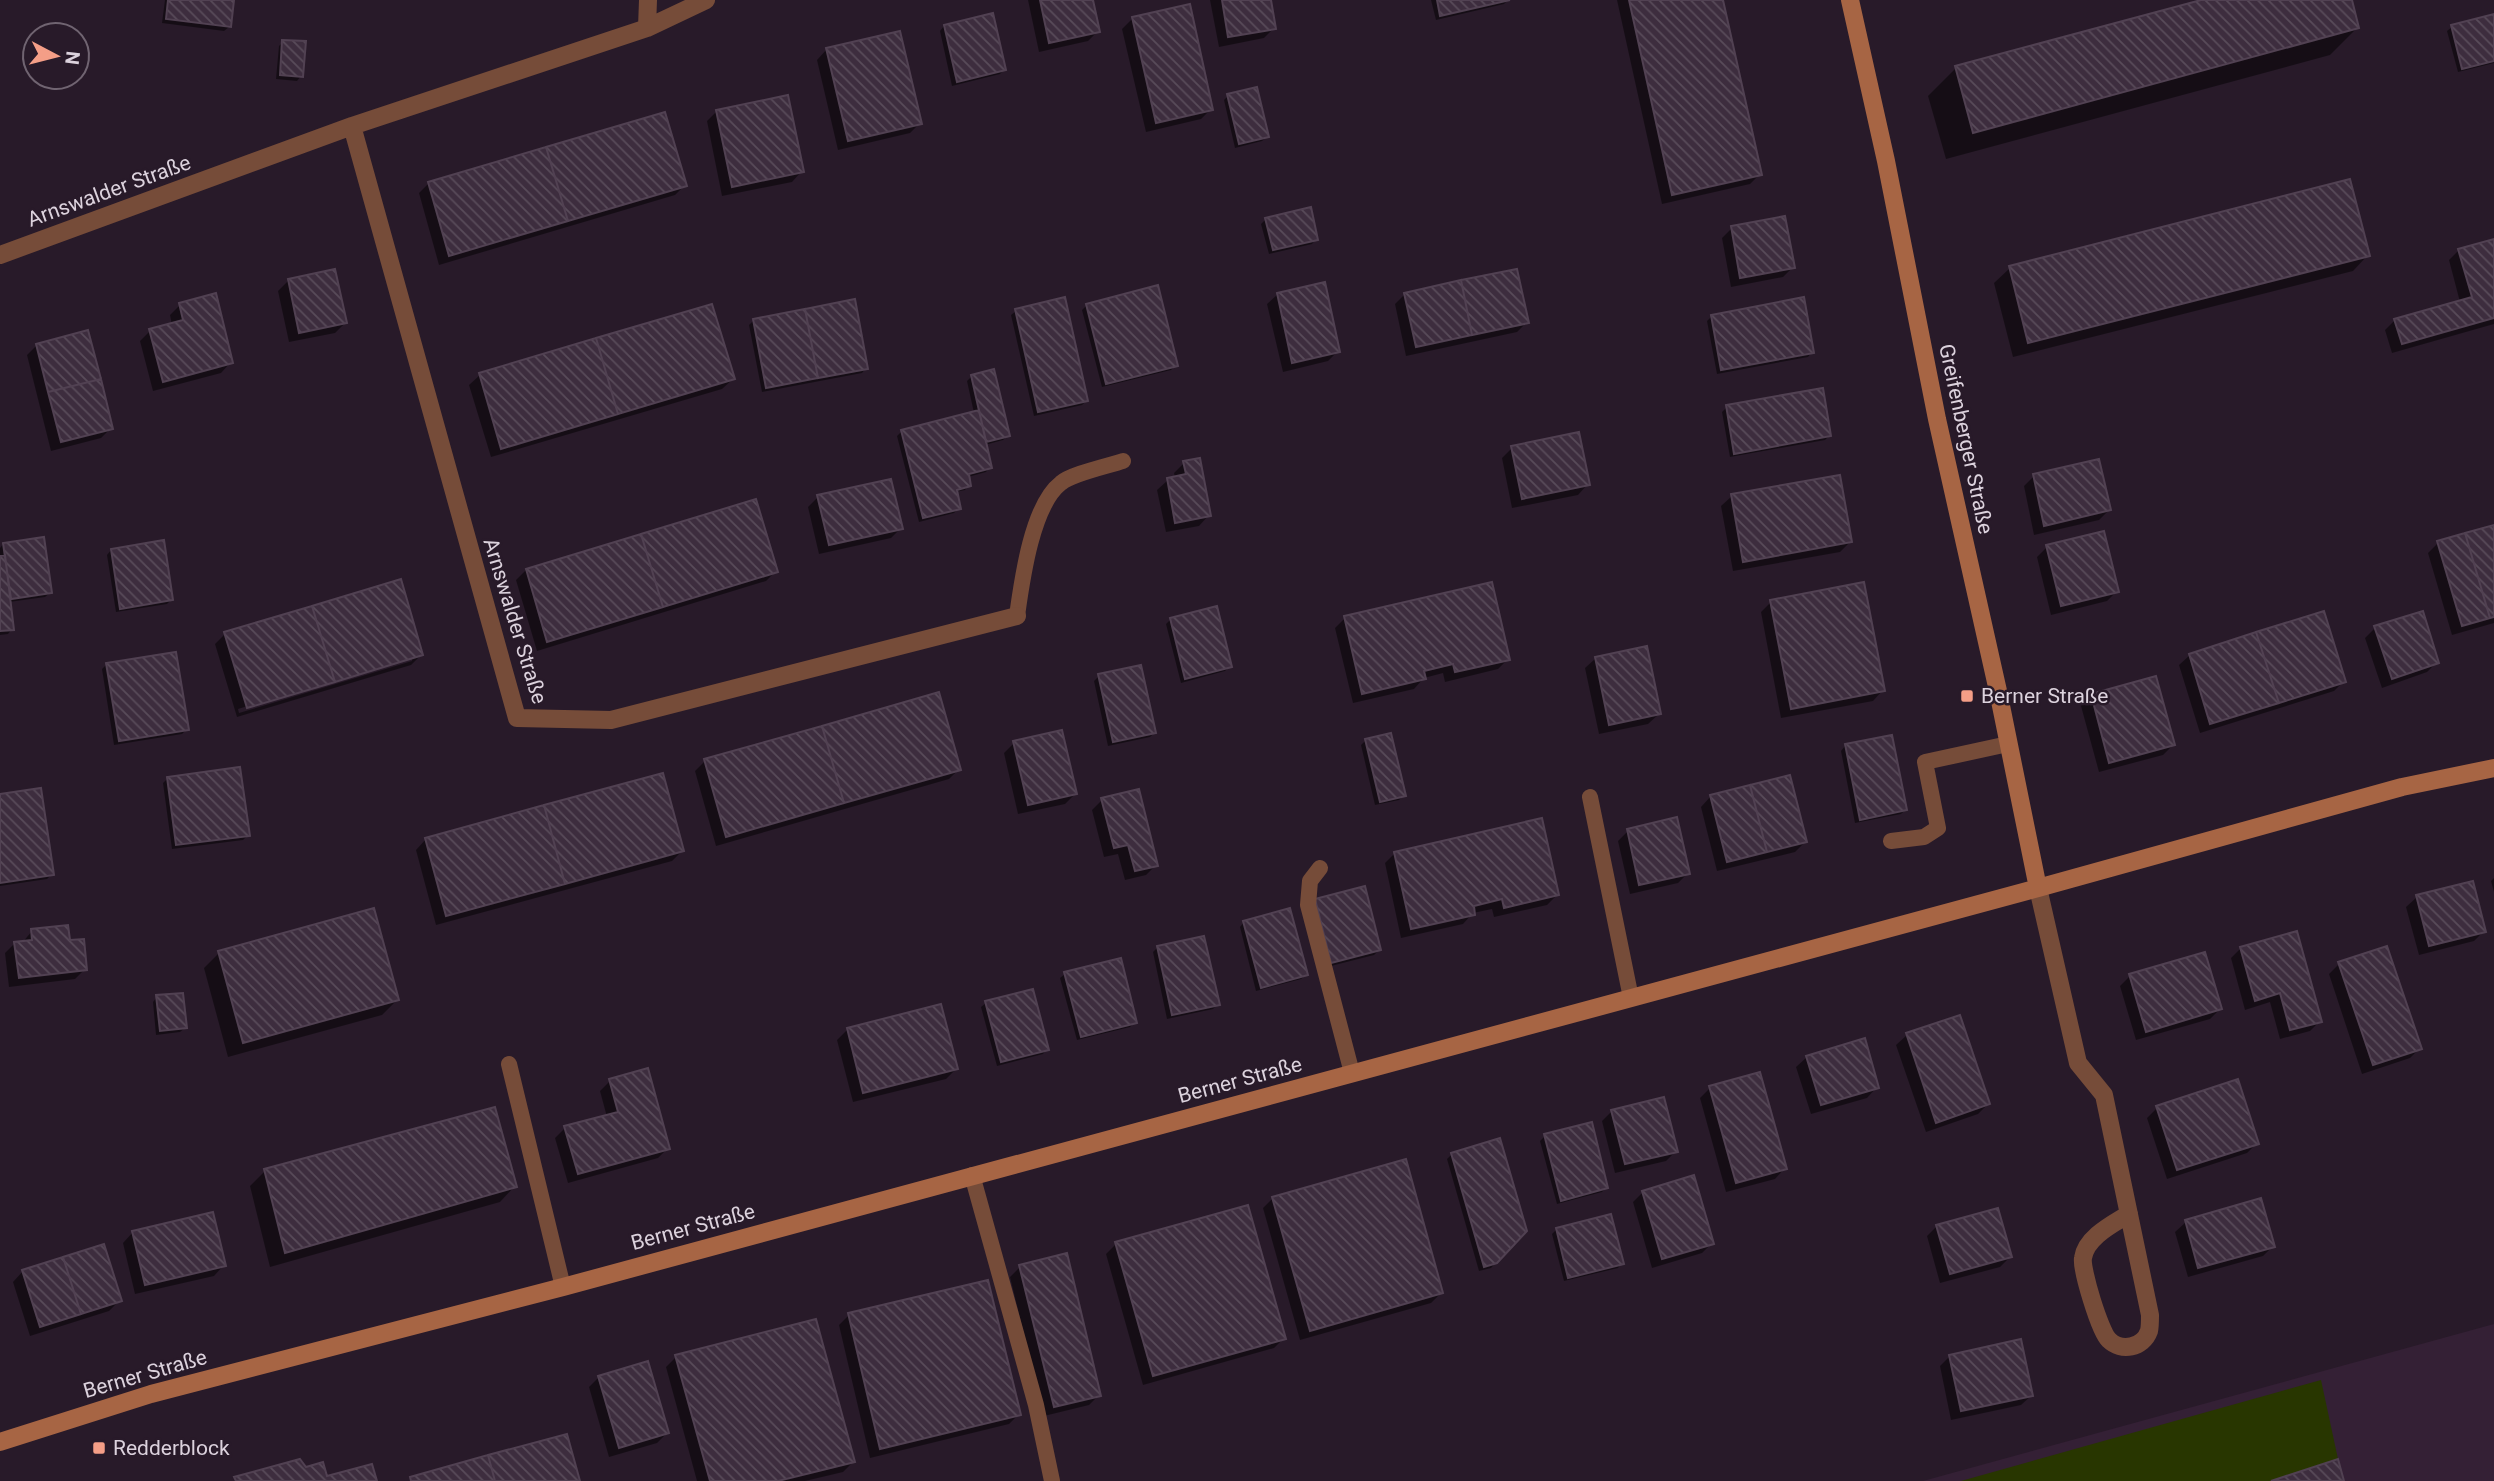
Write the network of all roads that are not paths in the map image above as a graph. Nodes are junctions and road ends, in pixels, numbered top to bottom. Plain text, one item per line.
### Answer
1 (648, 0) edge
2 (706, 0) edge
3 (1850, 0) edge
4 (647, 27) junction
5 (352, 126) junction
6 (0, 255) edge
7 (1123, 461) dead end
8 (1017, 616) joint
9 (2008, 744) junction
10 (2494, 768) edge
11 (1590, 797) dead end
12 (1891, 841) dead end
13 (1320, 867) dead end
14 (2038, 888) junction
15 (1631, 998) junction
16 (509, 1064) dead end
17 (1352, 1073) junction
18 (972, 1175) junction
19 (2129, 1214) junction
20 (563, 1287) junction
21 (0, 1442) edge
22 (1052, 1481) edge

1 - 4 street
2 - 4 street, Arnswalder Straße
3 - 9 main road, Greifenberger Straße
4 - 5 street, Arnswalder Straße
5 - 6 street, Arnswalder Straße
5 - 8 street, Arnswalder Straße
7 - 8 lane
9 - 12 lane
9 - 14 main road, Greifenberger Straße
10 - 14 main road, Berner Straße
11 - 15 lane
13 - 17 lane
14 - 15 main road, Berner Straße
14 - 19 street
15 - 17 main road, Berner Straße
16 - 20 lane
17 - 18 main road, Berner Straße
18 - 20 main road, Berner Straße
18 - 22 lane
19 - 19 street
20 - 21 main road, Berner Straße

